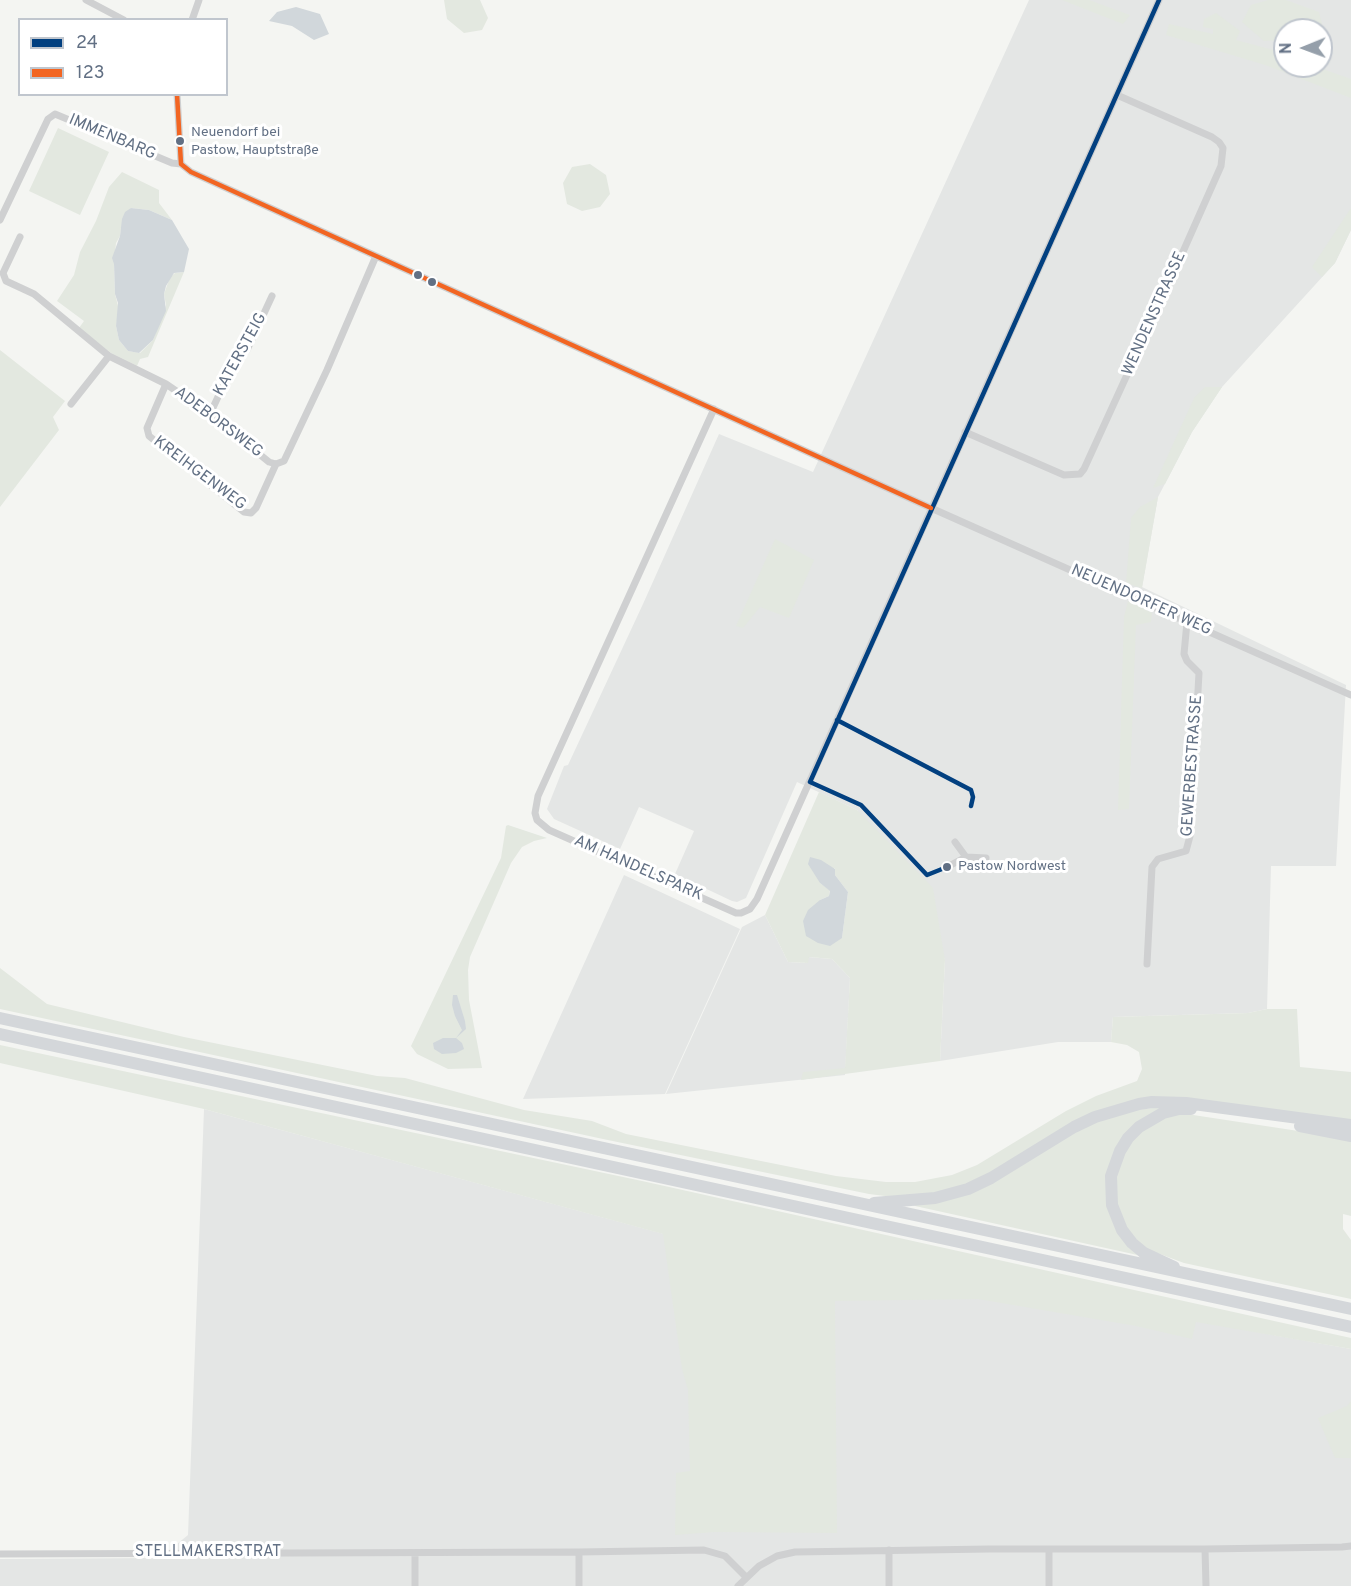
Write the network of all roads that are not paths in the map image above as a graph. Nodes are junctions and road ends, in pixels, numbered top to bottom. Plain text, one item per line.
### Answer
1 (86, 0) edge
2 (199, 0) edge
3 (1159, 0) edge
4 (120, 18) edge
5 (193, 18) edge
6 (1117, 95) junction
7 (177, 96) edge
8 (181, 164) junction
9 (0, 220) edge
10 (20, 237) dead end
11 (376, 256) junction
12 (272, 296) dead end
13 (109, 356) junction
14 (166, 384) junction
15 (71, 404) dead end
16 (714, 409) junction
17 (210, 414) junction
18 (965, 432) junction
19 (276, 464) junction
20 (931, 508) junction
21 (1187, 622) junction
22 (1351, 695) edge
23 (955, 842) dead end
24 (966, 857) junction
25 (986, 858) dead end
26 (946, 867) dead end
27 (1147, 964) dead end
28 (0, 1018) edge
29 (0, 1034) edge
30 (1351, 1125) edge
31 (1351, 1136) edge
32 (861, 1204) junction
33 (1188, 1275) junction
34 (1351, 1309) edge
35 (1351, 1327) edge
36 (1351, 1548) edge
37 (1049, 1549) junction
38 (1205, 1549) junction
39 (889, 1550) junction
40 (579, 1552) junction
41 (415, 1553) junction
42 (0, 1554) edge
43 (746, 1577) junction
44 (415, 1586) edge
45 (579, 1586) edge
46 (738, 1586) edge
47 (889, 1586) edge
48 (1049, 1586) edge
49 (1206, 1586) edge

1 - 4 street
2 - 5 street
3 - 6 street
6 - 18 street
6 - 18 street, WENDENSTRASSE
7 - 8 street
8 - 9 street, IMMENBARG
8 - 11 street, NEUENDORFER WEG
10 - 13 street, ADEBORSWEG
11 - 16 street, NEUENDORFER WEG
11 - 19 street, ADEBORSWEG
12 - 17 street, KATERSTEIG
13 - 14 street, ADEBORSWEG
13 - 15 street
14 - 17 street, ADEBORSWEG
14 - 19 street, KREIHGENWEG
16 - 20 street, NEUENDORFER WEG
16 - 20 street, AM HANDELSPARK
17 - 19 street, ADEBORSWEG
18 - 20 street
20 - 21 street, NEUENDORFER WEG
21 - 22 street, NEUENDORFER WEG
21 - 27 street, GEWERBESTRASSE
23 - 24 street
24 - 25 street
24 - 26 street
28 - 32 highway
29 - 35 highway
30 - 32 highway
31 - 33 highway
32 - 33 highway
33 - 34 highway
36 - 38 street
37 - 38 street
37 - 39 street
37 - 48 street
38 - 49 street
39 - 43 street
39 - 47 street
40 - 41 street, STELLMAKERSTRAT
40 - 43 street, STELLMAKERSTRAT
40 - 45 street
41 - 42 street, STELLMAKERSTRAT
41 - 44 street
43 - 46 street

